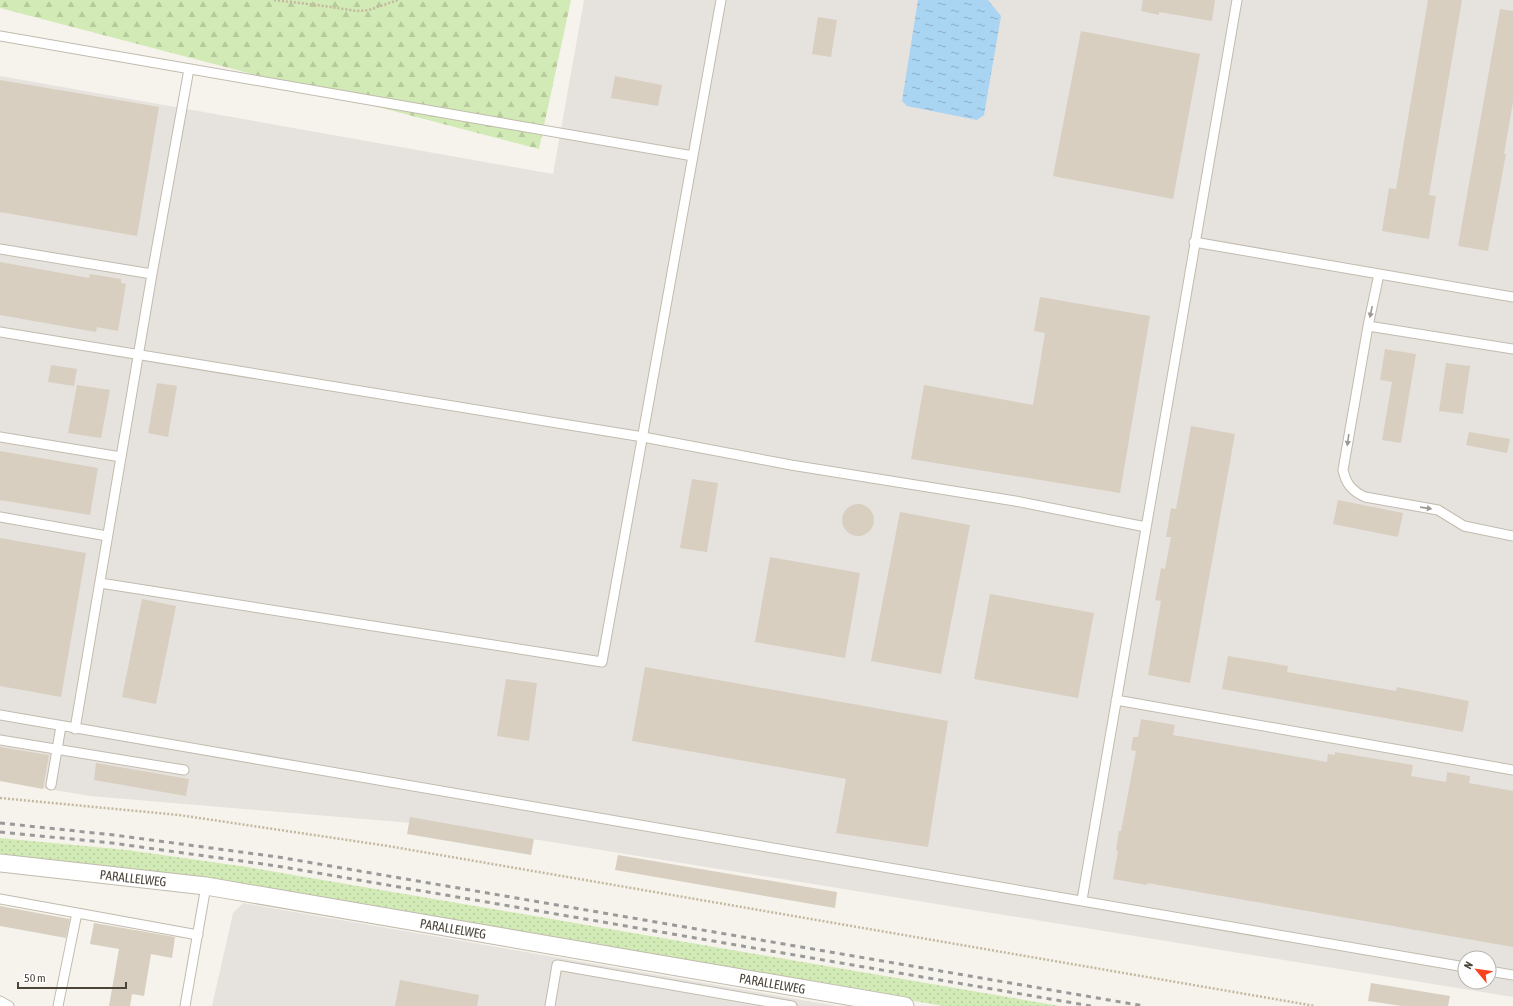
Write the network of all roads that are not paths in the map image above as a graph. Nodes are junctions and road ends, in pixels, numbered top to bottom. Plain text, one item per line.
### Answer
1 (721, 0) edge
2 (1237, 0) edge
3 (0, 36) edge
4 (189, 69) junction
5 (693, 156) junction
6 (1194, 242) junction
7 (0, 249) edge
8 (152, 274) junction
9 (1379, 274) junction
10 (1513, 296) edge
11 (1368, 326) junction
12 (0, 332) edge
13 (1513, 349) edge
14 (138, 356) junction
15 (0, 437) edge
16 (643, 438) junction
17 (121, 457) junction
18 (0, 517) edge
19 (1146, 527) junction
20 (107, 536) junction
21 (1513, 536) edge
22 (100, 583) junction
23 (1116, 700) junction
24 (0, 716) edge
25 (61, 726) junction
26 (75, 728) junction
27 (0, 740) edge
28 (57, 749) junction
29 (184, 770) dead end
30 (1513, 770) edge
31 (51, 785) dead end
32 (0, 863) edge
33 (206, 886) junction
34 (0, 899) edge
35 (1082, 900) junction
36 (77, 913) junction
37 (198, 935) junction
38 (1457, 966) edge
39 (1497, 972) edge
40 (1513, 975) edge
41 (0, 1001) edge
42 (9, 1006) edge
43 (58, 1006) edge
44 (186, 1006) edge
45 (550, 1006) edge
46 (792, 1006) edge
47 (905, 1006) edge

1 - 5 lane
2 - 6 lane
3 - 4 lane
4 - 5 lane
4 - 8 lane
5 - 16 lane
6 - 9 lane
6 - 19 lane
7 - 8 lane
8 - 14 lane
9 - 10 lane
9 -> 11 lane
11 - 13 lane
11 -> 21 lane
12 - 14 lane
14 - 16 lane
14 - 17 lane
15 - 17 lane
16 - 19 lane
16 - 22 lane
17 - 20 lane
18 - 20 lane
19 - 23 lane
20 - 22 lane
22 - 26 lane
23 - 30 lane
23 - 35 lane
24 - 25 lane
25 - 26 lane
25 - 28 lane
26 - 35 lane
27 - 28 lane
28 - 29 lane
28 - 31 lane
32 - 33 street, PARALLELWEG
33 - 37 lane
33 - 47 street, PARALLELWEG
34 - 36 lane
35 - 38 lane
36 - 37 lane
36 - 43 lane
37 - 44 lane
39 - 40 lane
41 - 42 lane
45 - 46 lane

